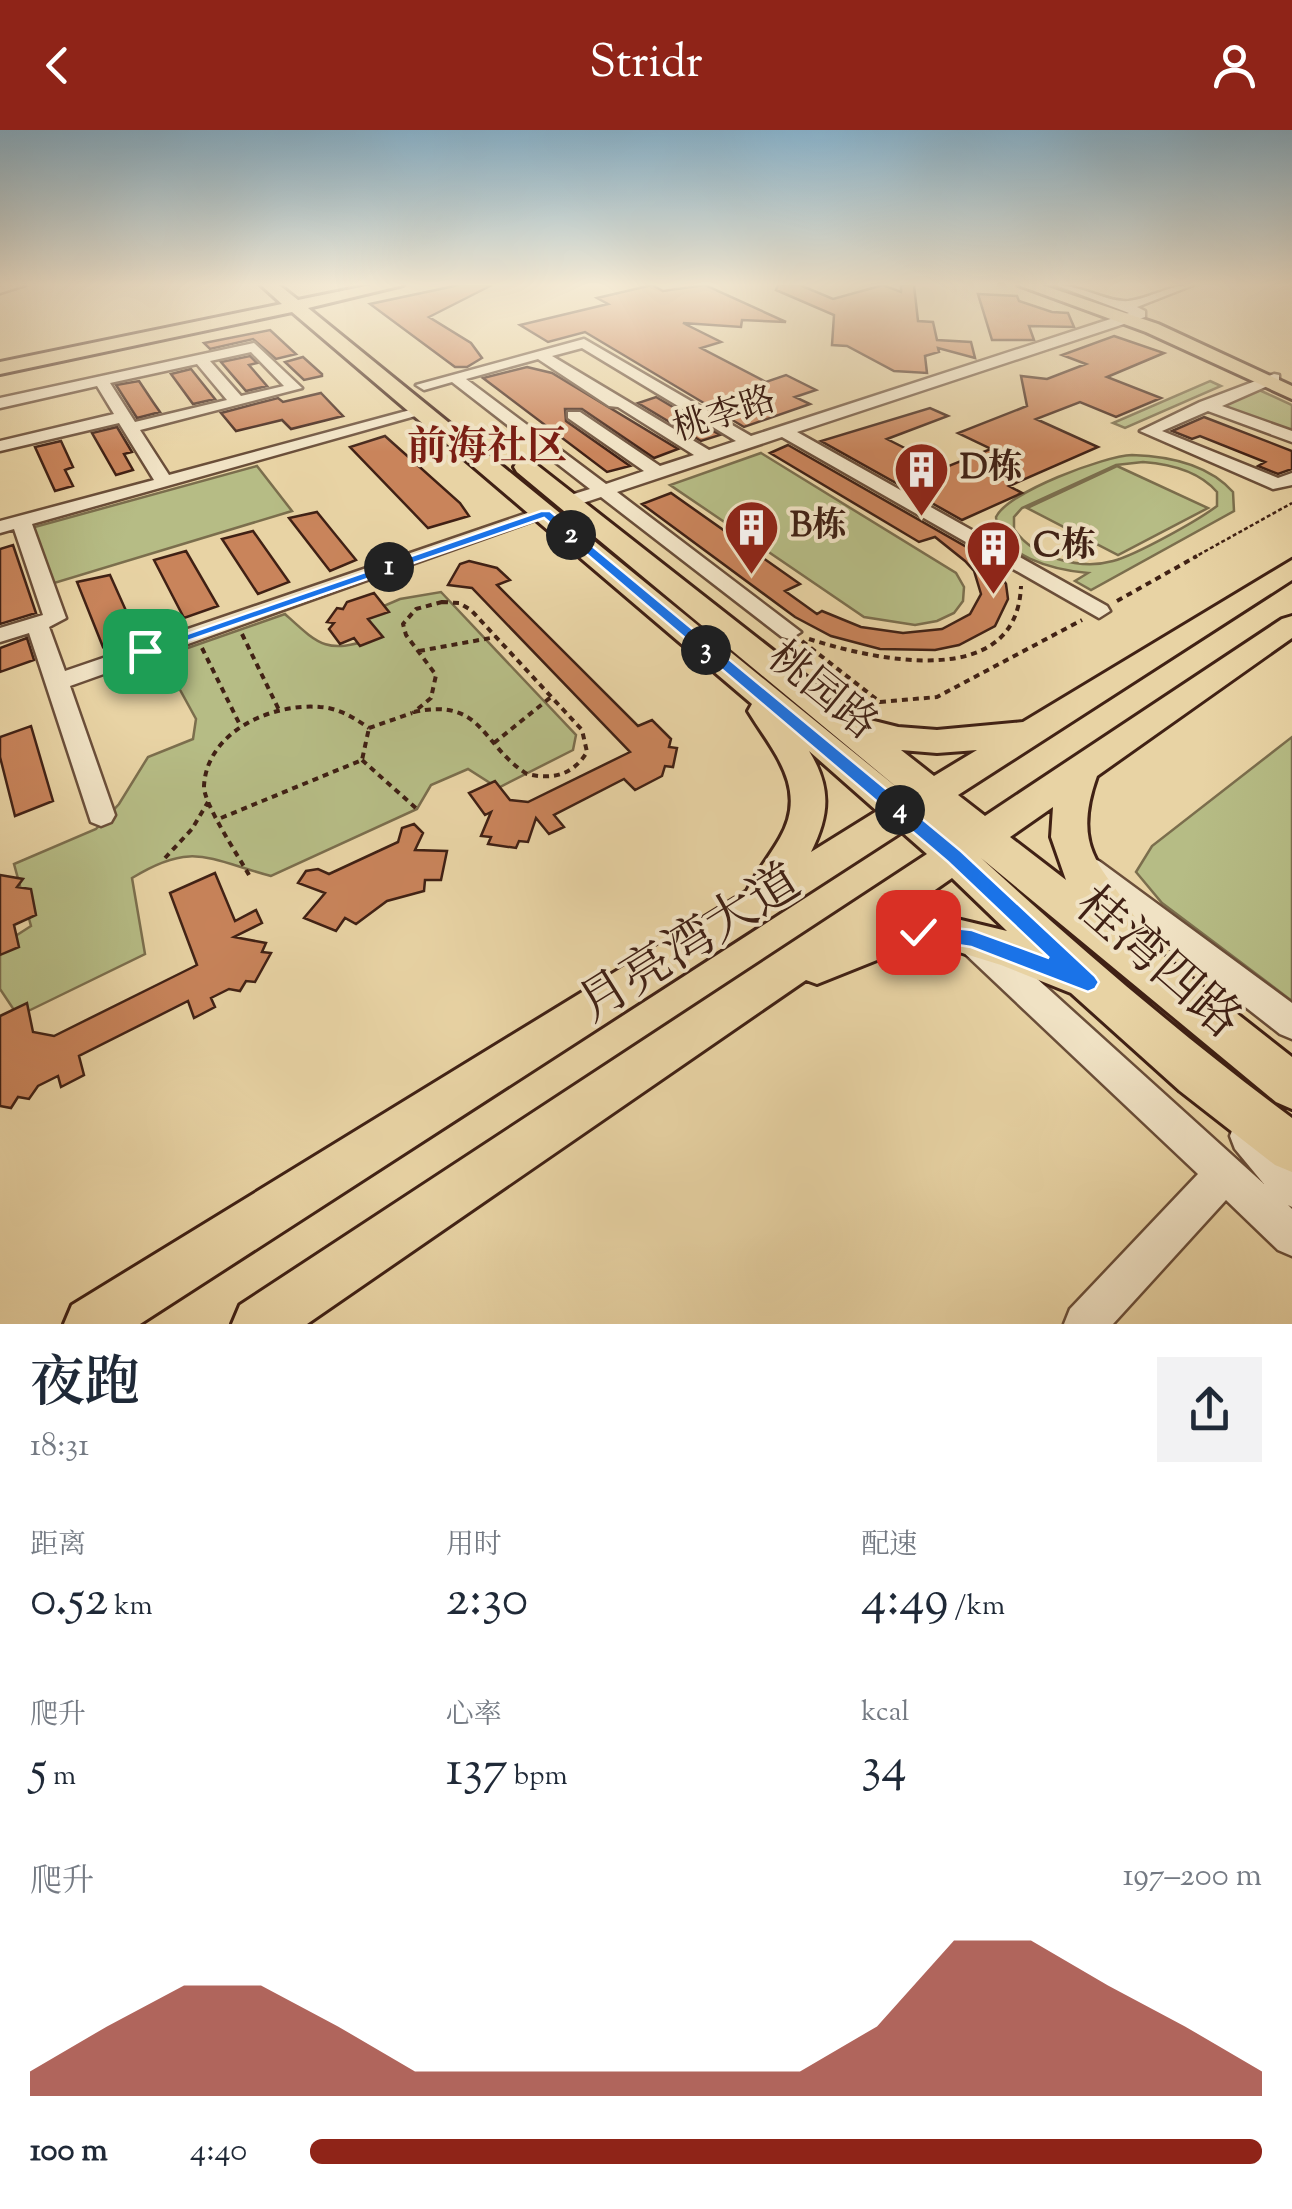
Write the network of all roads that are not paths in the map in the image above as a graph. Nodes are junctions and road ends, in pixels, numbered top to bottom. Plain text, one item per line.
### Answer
1 (92, 341) edge
2 (129, 341) edge
3 (362, 341) edge
4 (1048, 341) edge
5 (1186, 341) edge
6 (540, 354) junction
7 (202, 359) junction
8 (0, 360) edge
9 (0, 368) edge
10 (454, 377) junction
11 (1270, 379) junction
12 (102, 381) junction
13 (1292, 389) edge
14 (661, 390) junction
15 (425, 398) junction
16 (237, 402) junction
17 (618, 402) junction
18 (0, 404) edge
19 (1206, 404) junction
20 (126, 422) junction
21 (783, 431) junction
22 (1292, 437) edge
23 (749, 442) junction
24 (0, 446) edge
25 (707, 456) junction
26 (657, 472) junction
27 (1292, 478) edge
28 (164, 482) junction
29 (604, 490) junction
30 (557, 508) junction
31 (10, 524) edge
32 (1292, 568) edge
33 (1100, 611) road end
34 (37, 623) junction
35 (1292, 625) edge
36 (790, 632) road end
37 (0, 635) edge
38 (736, 676) junction
39 (56, 682) junction
40 (834, 718) junction
41 (1040, 726) junction
42 (1082, 770) junction
43 (916, 804) junction
44 (101, 815) dead end
45 (968, 847) junction
46 (1076, 860) junction
47 (758, 904) junction
48 (972, 939) junction
49 (1161, 980) junction
50 (1088, 982) junction
51 (767, 984) junction
52 (1292, 1023) edge
53 (1256, 1057) junction
54 (1196, 1075) junction
55 (1292, 1078) edge
56 (1292, 1086) edge
57 (1292, 1148) edge
58 (1224, 1174) junction
59 (1292, 1188) edge
60 (1292, 1236) edge
61 (91, 1324) edge
62 (259, 1324) edge
63 (1085, 1324) edge

1 - 8 main road
2 - 9 main road
3 - 15 main road, 桃园路
4 - 21 street, 桃李路
5 - 11 main road
6 - 10 street
6 - 14 street
6 - 17 street
7 - 12 street
7 - 16 street
7 - 16 street
10 - 15 street
10 - 29 street
11 - 13 main road
11 - 19 street
12 - 18 street
12 - 20 street
14 - 17 street
14 - 23 street
15 - 28 street
15 - 30 main road, 桃园路
16 - 20 street
17 - 25 street
17 - 26 street
19 - 22 street
19 - 27 street
20 - 24 street
20 - 28 street
21 - 23 street, 桃李路
21 - 33 street
23 - 25 street, 桃李路
25 - 26 street, 桃李路
26 - 29 street, 桃李路
28 - 31 street
29 - 30 street, 桃李路
29 - 36 street
30 - 38 main road, 桃园路
30 - 39 street, 桃李路
30 - 40 main road, 桃园路
31 - 34 street
32 - 41 main road, 月亮湾大道
34 - 37 street
34 - 39 street
35 - 42 main road, 月亮湾大道
38 - 43 main road, 桃园路
38 - 47 main road
39 - 44 street
40 - 41 main road
40 - 43 main road, 桃园路
41 - 43 main road, 月亮湾大道
42 - 45 main road, 月亮湾大道
42 - 46 main road
43 - 45 main road, 桃园路
43 - 47 main road, 月亮湾大道
45 - 49 main road, 桂湾四路
45 - 50 main road, 桂湾四路
45 - 51 main road, 月亮湾大道
46 - 49 main road
46 - 52 street
47 - 61 main road, 月亮湾大道
48 - 50 main road
48 - 51 main road
48 - 58 street
49 - 53 main road, 桂湾四路
50 - 54 main road, 桂湾四路
51 - 62 main road, 月亮湾大道
53 - 55 street
53 - 56 main road, 桂湾四路
54 - 57 main road, 桂湾四路
54 - 59 street
58 - 60 street
58 - 63 street

